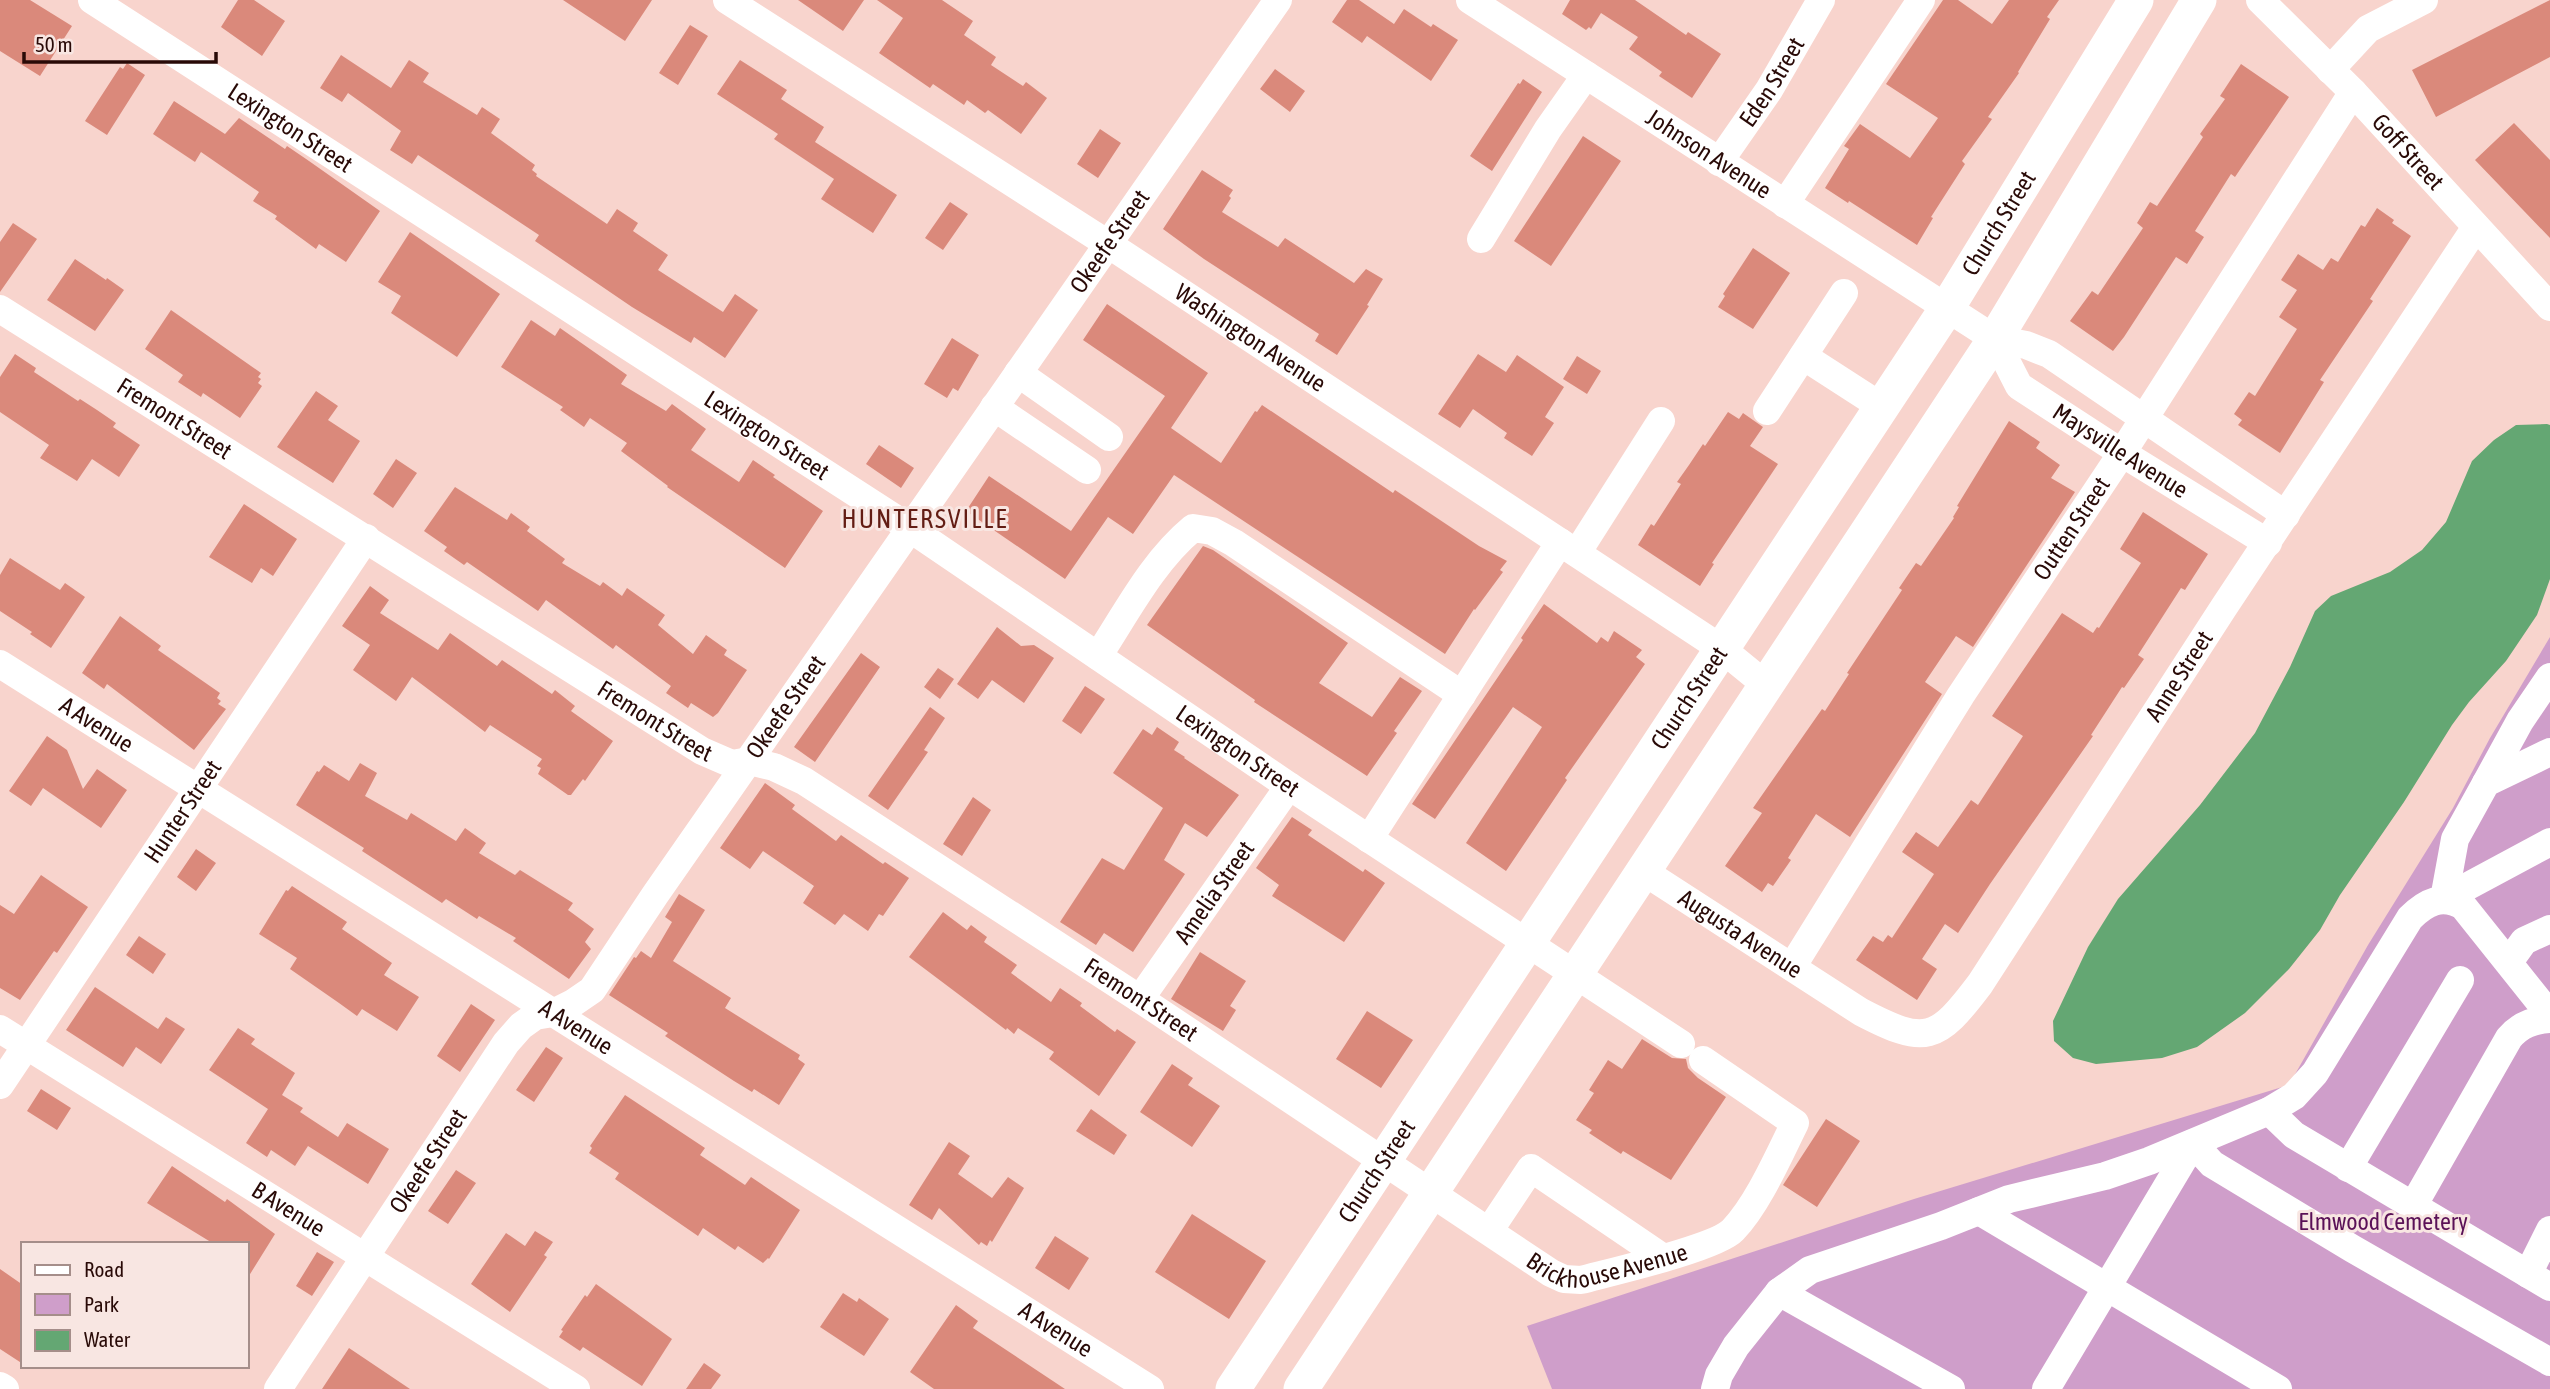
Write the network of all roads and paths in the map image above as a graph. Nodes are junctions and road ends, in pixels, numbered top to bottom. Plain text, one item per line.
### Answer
1 (727, 0) edge
2 (1278, 0) edge
3 (1470, 0) edge
4 (1821, 0) edge
5 (1920, 0) edge
6 (2136, 0) edge
7 (2199, 0) edge
8 (2260, 0) edge
9 (2424, 0) edge
10 (95, 1) edge
11 (1509, 10) edge
12 (2330, 70) junction
13 (1586, 75) junction
14 (2353, 92) junction
15 (1719, 162) junction
16 (1785, 204) junction
17 (2476, 227) junction
18 (1482, 239) dead end
19 (1108, 244) junction
20 (1844, 293) dead end
21 (2550, 307) edge
22 (1947, 308) junction
23 (0, 309) edge
24 (1995, 339) junction
25 (1803, 355) junction
26 (1018, 373) junction
27 (995, 407) junction
28 (1882, 407) junction
29 (1767, 411) dead end
30 (2143, 418) junction
31 (1661, 421) dead end
32 (1109, 437) dead end
33 (2122, 453) junction
34 (1087, 470) dead end
35 (2286, 515) junction
36 (911, 528) junction
37 (366, 538) junction
38 (2268, 543) junction
39 (1568, 547) junction
40 (1723, 649) junction
41 (1098, 656) junction
42 (0, 664) edge
43 (2550, 677) edge
44 (1766, 685) junction
45 (1461, 695) junction
46 (2550, 752) edge
47 (749, 761) junction
48 (2486, 783) junction
49 (1289, 786) junction
50 (198, 789) junction
51 (1369, 839) junction
52 (2550, 842) edge
53 (1643, 871) junction
54 (2444, 899) junction
55 (2550, 929) edge
56 (1528, 944) junction
57 (2509, 962) junction
58 (1792, 967) junction
59 (1575, 975) junction
60 (2460, 980) dead end
61 (1838, 997) joint
62 (1140, 999) junction
63 (553, 1013) junction
64 (2550, 1017) edge
65 (0, 1029) edge
66 (27, 1045) junction
67 (0, 1086) edge
68 (2269, 1111) junction
69 (1795, 1123) joint
70 (2193, 1143) junction
71 (1384, 1160) junction
72 (2348, 1168) junction
73 (1432, 1192) junction
74 (2413, 1206) junction
75 (1979, 1211) junction
76 (2550, 1230) edge
77 (1489, 1231) junction
78 (1662, 1257) junction
79 (366, 1258) junction
80 (2539, 1280) edge
81 (2107, 1288) junction
82 (1779, 1292) junction
83 (2550, 1362) edge
84 (0, 1386) edge
85 (5, 1389) edge
86 (278, 1389) edge
87 (576, 1389) edge
88 (1150, 1389) edge
89 (1233, 1389) edge
90 (1301, 1389) edge
91 (1715, 1389) edge
92 (1951, 1389) edge
93 (2046, 1389) edge
94 (2278, 1389) edge

1 - 19 street, Washington Avenue
2 - 19 street, Okeefe Street
3 - 11 street, Johnson Avenue
4 - 15 street, Eden Street
5 - 16 street
6 - 22 main road, Church Street
7 - 24 main road
8 - 12 street, Goff Street
9 - 12 street
10 - 36 street, Lexington Street
11 - 13 street, Johnson Avenue
12 - 14 street, Goff Street
13 - 15 street, Johnson Avenue
13 - 18 street
14 - 17 street, Goff Street
14 - 30 street, Outten Street
15 - 16 street, Johnson Avenue
16 - 22 street, Johnson Avenue
17 - 21 street, Goff Street
17 - 35 street, Anne Street
19 - 26 street, Okeefe Street
19 - 39 street, Washington Avenue
20 - 25 street
22 - 24 street, Maysville Avenue
22 - 28 main road, Church Street
23 - 37 street, Fremont Street
24 - 30 street, Maysville Avenue
24 - 33 street, Maysville Avenue
24 - 44 main road
25 - 28 street
25 - 29 street
26 - 27 street, Okeefe Street
26 - 32 street
27 - 34 street
27 - 36 street, Okeefe Street
28 - 40 main road, Church Street
30 - 33 street, Outten Street
30 - 35 street, Maysville Avenue
31 - 39 street
33 - 38 street, Maysville Avenue
33 - 58 street, Outten Street
35 - 38 street, Anne Street
36 - 41 street, Lexington Street
36 - 47 street, Okeefe Street
37 - 47 street, Fremont Street
37 - 50 street, Hunter Street
38 - 61 street, Anne Street
39 - 40 street, Washington Avenue
39 - 45 street
40 - 44 street, Washington Avenue
40 - 56 main road, Church Street
41 - 45 street
41 - 49 street, Lexington Street
42 - 50 street, A Avenue
43 - 48 street
44 - 53 main road
45 - 51 street
46 - 48 street
47 - 62 street, Fremont Street
47 - 63 street, Okeefe Street
48 - 54 street
49 - 51 street, Lexington Street
49 - 62 street, Amelia Street
50 - 63 street, A Avenue
50 - 66 street, Hunter Street
51 - 56 street, Lexington Street
52 - 54 street
53 - 58 street, Augusta Avenue
53 - 59 main road
54 - 57 street
54 - 68 street
55 - 57 street
56 - 59 street, Lexington Street
56 - 71 main road, Church Street
57 - 64 street
58 - 61 street, Augusta Avenue
59 - 69 street, Lexington Street
59 - 73 main road
60 - 72 street
62 - 71 street, Fremont Street
63 - 79 street, Okeefe Street
63 - 88 street, A Avenue
64 - 74 street
65 - 66 street, B Avenue
66 - 67 street, Hunter Street
66 - 79 street, B Avenue
68 - 70 street
68 - 72 street
69 - 78 street, Brickhouse Avenue
70 - 75 street
70 - 81 street
70 - 83 street
71 - 73 street, Brickhouse Avenue
71 - 89 main road, Church Street
72 - 74 street
73 - 77 street, Brickhouse Avenue
73 - 90 main road
74 - 80 street
75 - 81 street
75 - 82 street
76 - 80 street
77 - 78 street, Brickhouse Avenue
77 - 78 street
79 - 86 street, Okeefe Street
79 - 87 street, B Avenue
81 - 93 street
81 - 94 street
82 - 91 street
82 - 92 street
84 - 85 street

